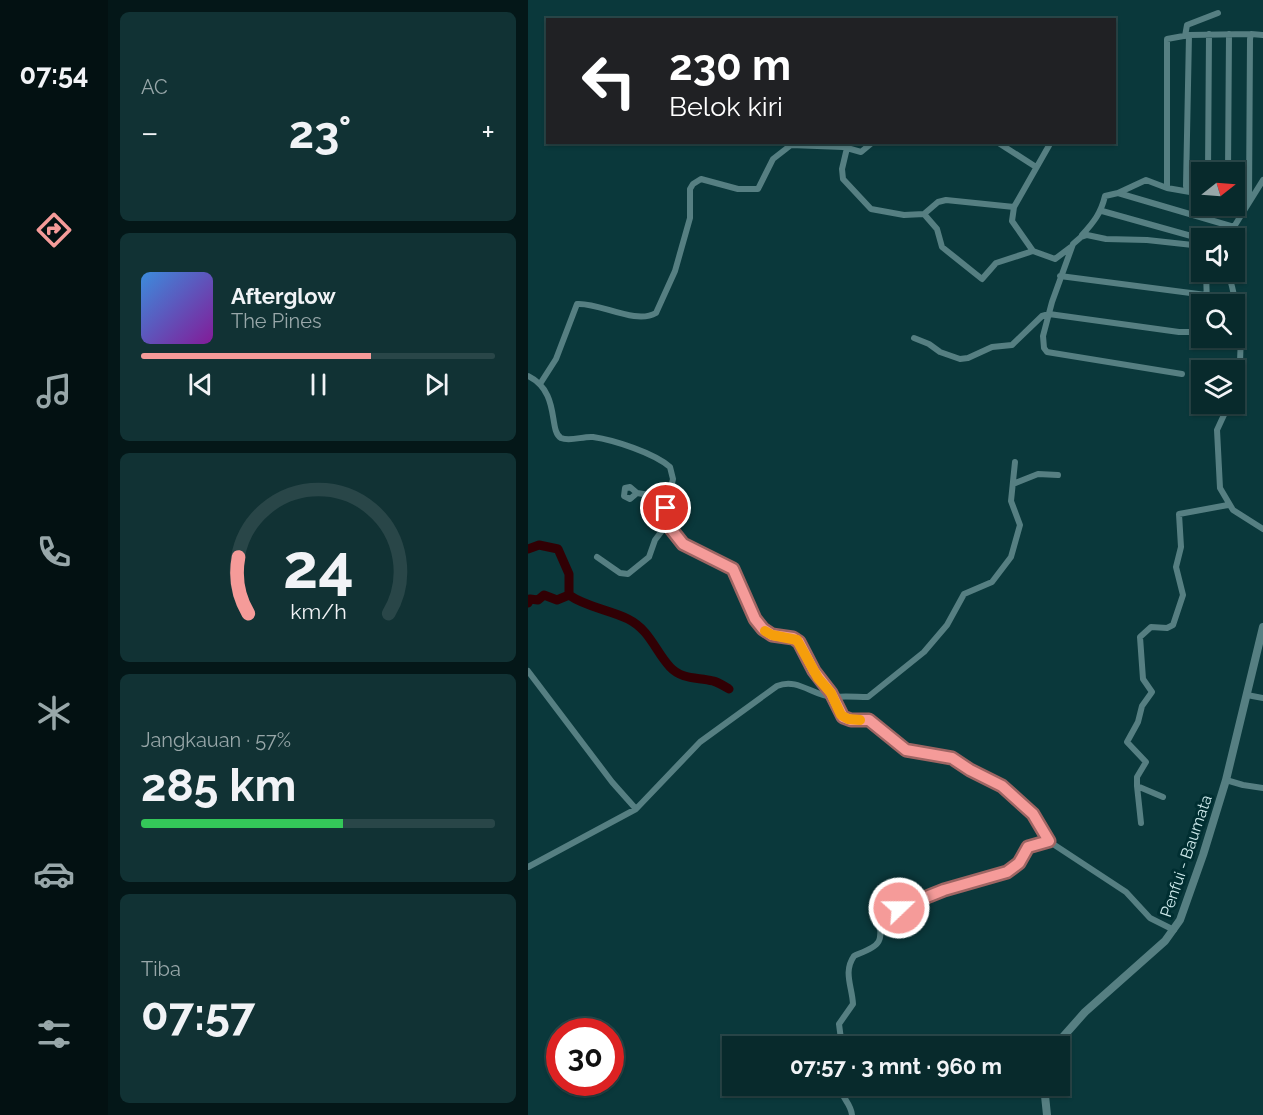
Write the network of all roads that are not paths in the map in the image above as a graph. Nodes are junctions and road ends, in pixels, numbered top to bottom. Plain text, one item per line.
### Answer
1 (1218, 13) dead end
2 (1209, 34) junction
3 (1229, 34) junction
4 (1251, 34) junction
5 (1187, 35) junction
6 (1263, 35) edge
7 (871, 144) edge
8 (1000, 144) edge
9 (1050, 144) edge
10 (847, 148) junction
11 (1208, 162) edge
12 (1228, 162) edge
13 (1036, 167) junction
14 (1263, 180) edge
15 (1167, 188) junction
16 (1191, 192) joint
17 (1118, 194) junction
18 (1247, 204) junction
19 (1014, 207) junction
20 (1102, 211) junction
21 (924, 214) junction
22 (1234, 227) joint
23 (1191, 236) edge
24 (1081, 237) junction
25 (1073, 244) junction
26 (1191, 245) edge
27 (1033, 250) junction
28 (1060, 276) junction
29 (1198, 294) edge
30 (1049, 314) junction
31 (1191, 332) edge
32 (914, 338) dead end
33 (1182, 374) dead end
34 (528, 376) edge
35 (540, 384) junction
36 (1224, 414) edge
37 (1015, 462) dead end
38 (1058, 475) dead end
39 (1013, 484) junction
40 (637, 493) dead end
41 (668, 498) junction
42 (1228, 505) junction
43 (668, 524) junction
44 (1263, 529) edge
45 (597, 557) dead end
46 (1263, 627) edge
47 (528, 671) edge
48 (1247, 695) junction
49 (833, 697) junction
50 (1263, 698) edge
51 (1226, 780) junction
52 (1137, 786) junction
53 (1263, 788) edge
54 (1163, 797) dead end
55 (636, 808) junction
56 (1141, 823) dead end
57 (1049, 841) junction
58 (528, 867) edge
59 (1174, 930) junction
60 (840, 1036) edge
61 (1064, 1036) edge
62 (842, 1096) edge
63 (1045, 1096) edge
64 (852, 1115) edge
65 (1047, 1115) edge

1 - 5 street
2 - 3 street
2 - 5 street
2 - 11 street
3 - 4 street
3 - 12 street
4 - 6 street
4 - 18 street
5 - 15 street
5 - 16 street
7 - 10 street
8 - 13 street
9 - 13 street
10 - 21 street
10 - 35 street
13 - 19 street
14 - 18 street
15 - 16 street
15 - 17 street
17 - 20 street
17 - 22 street
18 - 22 street
19 - 21 street
19 - 27 street
20 - 23 street
20 - 24 street
21 - 27 street
24 - 25 street
24 - 26 street
25 - 27 street
25 - 28 street
28 - 29 street
28 - 30 street
30 - 31 street
30 - 32 street
30 - 33 street
34 - 35 street
35 - 41 street
36 - 42 street
37 - 39 street
38 - 39 street
39 - 49 street
40 - 41 street
41 - 43 street
42 - 44 street
42 - 52 street
43 - 45 street
43 - 49 street
46 - 48 street, Penfui - Baumata
47 - 55 street
48 - 50 street
48 - 51 street, Penfui - Baumata
49 - 55 street
49 - 57 street
51 - 53 street
51 - 59 street, Penfui - Baumata
52 - 54 street
52 - 56 street
55 - 58 street
57 - 59 street
57 - 60 street
59 - 61 street, Penfui - Baumata
62 - 64 street
63 - 65 street

